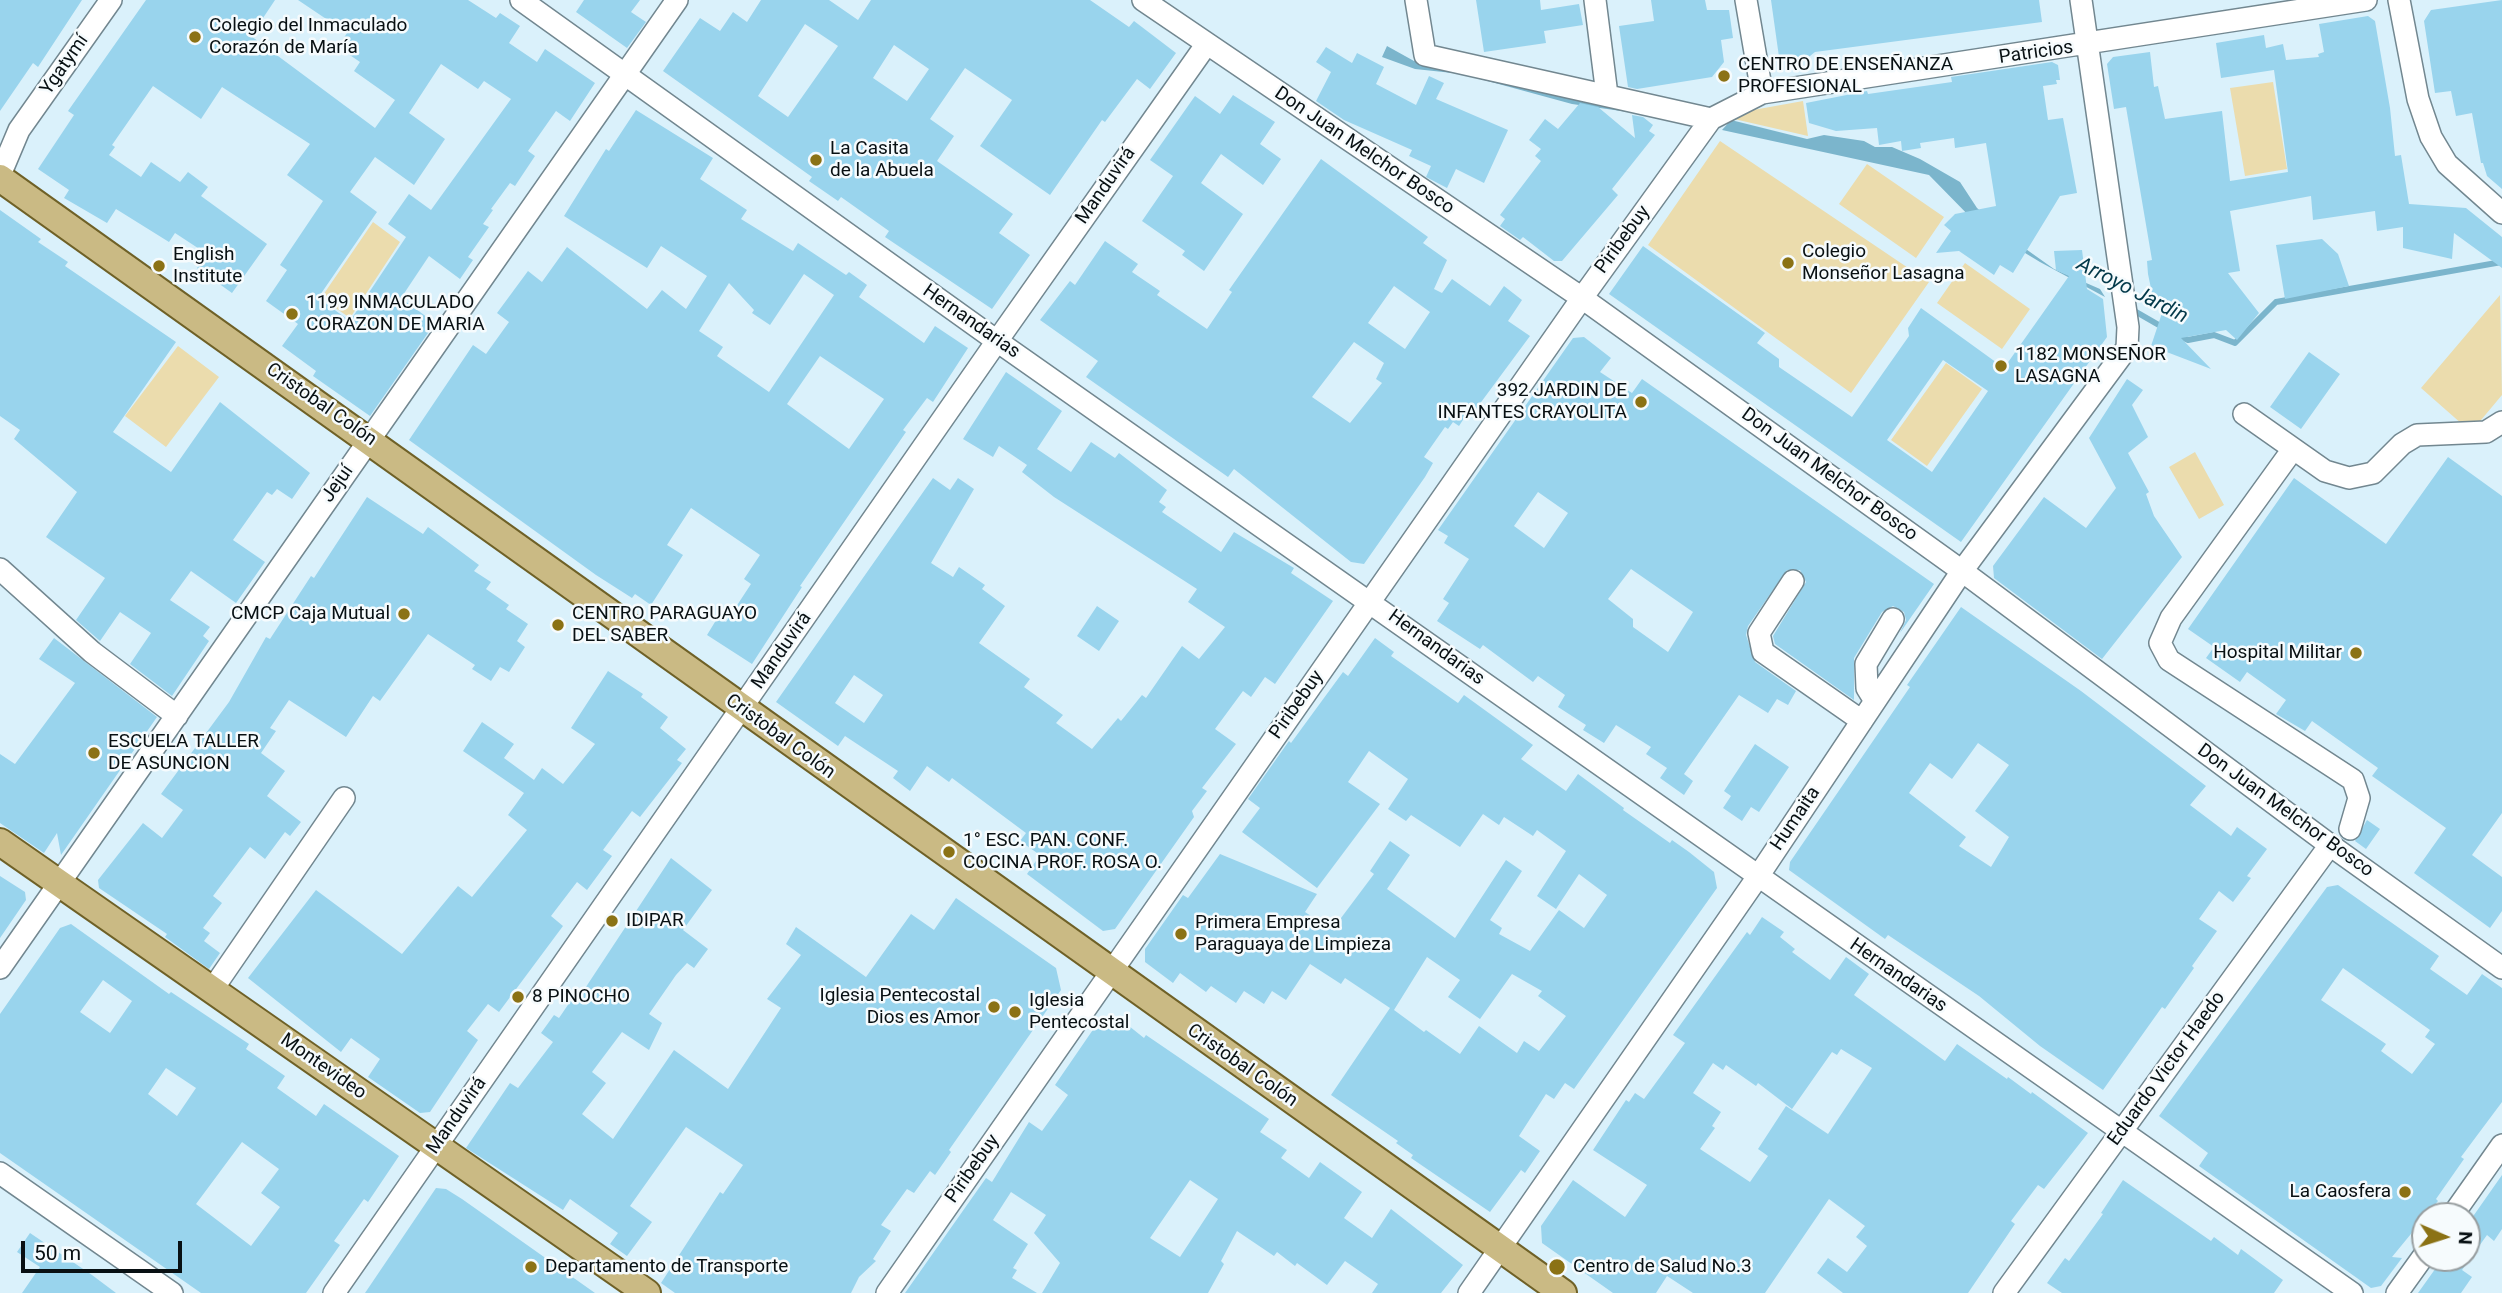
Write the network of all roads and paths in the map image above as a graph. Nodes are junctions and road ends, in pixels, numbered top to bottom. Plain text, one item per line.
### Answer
1 (111, 0) edge
2 (521, 0) edge
3 (677, 0) edge
4 (1143, 0) edge
5 (1416, 0) edge
6 (1595, 0) edge
7 (1746, 0) edge
8 (2081, 0) edge
9 (2365, 0) edge
10 (2399, 0) edge
11 (1206, 45) junction
12 (2088, 45) junction
13 (625, 74) junction
14 (1762, 93) junction
15 (1607, 95) junction
16 (1711, 119) junction
17 (19, 130) junction
18 (0, 145) edge
19 (0, 176) edge
20 (2502, 214) edge
21 (1582, 298) junction
22 (996, 341) junction
23 (2244, 415) dead end
24 (2502, 422) edge
25 (370, 439) junction
26 (2293, 449) junction
27 (0, 569) edge
28 (1962, 571) junction
29 (1793, 581) dead end
30 (1370, 601) junction
31 (1893, 619) dead end
32 (1875, 701) junction
33 (742, 709) junction
34 (177, 716) junction
35 (1862, 721) junction
36 (344, 798) dead end
37 (2350, 829) dead end
38 (0, 842) edge
39 (2330, 845) junction
40 (1757, 877) junction
41 (60, 883) junction
42 (0, 968) edge
43 (2502, 968) edge
44 (1109, 972) junction
45 (212, 990) junction
46 (2122, 1130) junction
47 (2502, 1145) edge
48 (437, 1146) junction
49 (0, 1173) edge
50 (2462, 1202) edge
51 (1500, 1250) junction
52 (2412, 1272) edge
53 (173, 1293) edge
54 (334, 1293) edge
55 (647, 1293) edge
56 (887, 1293) edge
57 (1469, 1293) edge
58 (1563, 1293) edge
59 (2004, 1293) edge
60 (2352, 1293) edge
61 (2397, 1293) edge

1 - 17 street, Ygatymí
2 - 13 street, Hernandarias
3 - 13 street, Jejuí
4 - 11 street, Don Juan Melchor Bosco
5 - 15 street
6 - 15 street
7 - 14 street
8 - 12 street
9 - 12 street, Patricios
10 - 20 street
11 - 21 street, Don Juan Melchor Bosco
11 - 22 street, Manduvirá
12 - 14 street, Patricios
12 - 28 street, Humaita
13 - 22 street, Hernandarias
13 - 25 street, Jejuí
14 - 16 street, Patricios
15 - 16 street
16 - 21 street, Piribebuy
17 - 18 street, Ygatymí
17 - 19 street, Ygatymí
19 - 25 main road, Cristobal Colón
21 - 28 street, Don Juan Melchor Bosco
21 - 30 street, Piribebuy
22 - 30 street, Hernandarias
22 - 33 street, Manduvirá
23 - 26 street
24 - 26 street
25 - 33 main road, Cristobal Colón
25 - 34 street, Jejuí
26 - 37 street
27 - 34 street
28 - 32 street, Humaita
28 - 39 street, Don Juan Melchor Bosco
29 - 35 street
30 - 40 street, Hernandarias
30 - 44 street, Piribebuy
31 - 32 street
32 - 35 street, Humaita
33 - 44 main road, Cristobal Colón
33 - 48 street, Manduvirá
34 - 41 street, Jejuí
35 - 40 street, Humaita
36 - 45 street
38 - 41 main road, Montevideo
39 - 43 street, Don Juan Melchor Bosco
39 - 46 street, Eduardo Victor Haedo
40 - 46 street, Hernandarias
40 - 51 street, Humaita
41 - 42 street, Jejuí
41 - 45 main road, Montevideo
44 - 51 main road, Cristobal Colón
44 - 56 street, Piribebuy
45 - 48 main road, Montevideo
46 - 59 street, Eduardo Victor Haedo
46 - 60 street, Hernandarias
47 - 50 street
48 - 54 street, Manduvirá
48 - 55 main road, Montevideo
49 - 53 street
51 - 57 street, Humaita
51 - 58 main road, Cristobal Colón
52 - 61 street

